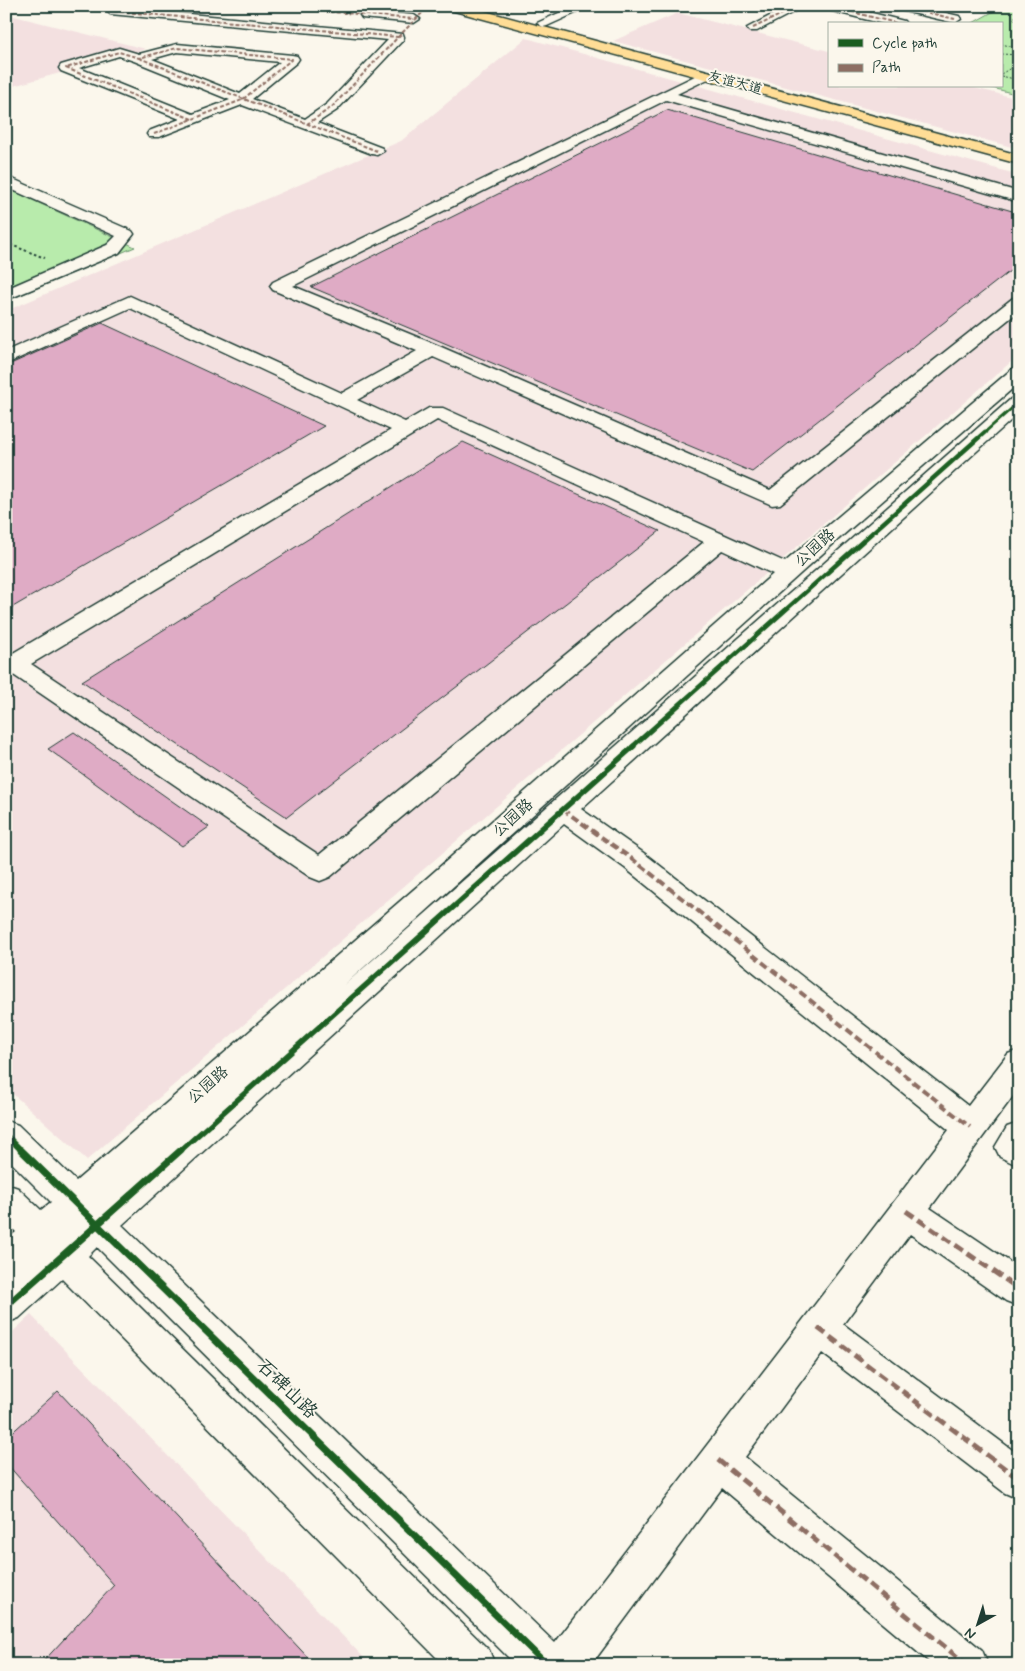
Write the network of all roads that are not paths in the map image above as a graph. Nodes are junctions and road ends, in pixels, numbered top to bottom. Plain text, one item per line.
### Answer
1 (264, 6) edge
2 (429, 6) edge
3 (450, 6) edge
4 (478, 6) edge
5 (585, 6) edge
6 (799, 6) edge
7 (828, 6) edge
8 (899, 6) edge
9 (114, 11) dead end
10 (414, 19) junction
11 (955, 19) dead end
12 (892, 22) edge
13 (543, 23) junction
14 (753, 28) dead end
15 (398, 37) junction
16 (139, 58) junction
17 (705, 75) junction
18 (665, 95) junction
19 (242, 100) junction
20 (192, 120) junction
21 (307, 124) junction
22 (154, 134) dead end
23 (377, 151) dead end
24 (1019, 151) edge
25 (1019, 160) edge
26 (6, 181) edge
27 (1019, 197) edge
28 (6, 296) edge
29 (1019, 302) edge
30 (432, 350) junction
31 (6, 358) edge
32 (1019, 373) edge
33 (343, 400) junction
34 (1019, 402) edge
35 (406, 430) junction
36 (719, 541) junction
37 (788, 572) junction
38 (8, 664) edge
39 (562, 810) junction
40 (1019, 1063) edge
41 (970, 1127) junction
42 (6, 1135) edge
43 (6, 1199) edge
44 (906, 1211) junction
45 (86, 1213) junction
46 (51, 1244) junction
47 (6, 1263) edge
48 (1019, 1289) edge
49 (6, 1306) edge
50 (818, 1328) junction
51 (718, 1460) junction
52 (1019, 1479) edge
53 (474, 1665) edge
54 (547, 1665) edge
55 (564, 1665) edge
56 (967, 1665) edge

1 - 10 street
2 - 10 street
3 - 17 main road, 友谊大道
4 - 13 main road, 友谊大道
5 - 13 street
6 - 14 street
7 - 12 street
8 - 11 street
9 - 15 street
10 - 15 street
13 - 24 main road, 友谊大道
15 - 21 street
16 - 19 street
16 - 19 street
16 - 20 street
17 - 18 street
17 - 25 main road, 友谊大道
18 - 27 street
18 - 30 street
19 - 20 street
19 - 21 street
20 - 22 street
21 - 23 street
26 - 28 street
29 - 30 street
30 - 33 street
31 - 33 street
32 - 37 street, 公园路
33 - 35 street
34 - 39 street
35 - 36 street
35 - 38 street
36 - 37 street
36 - 38 street
37 - 45 street, 公园路
39 - 41 street
39 - 45 street
40 - 41 street
41 - 44 street
42 - 45 street, 石碑山路
43 - 46 street
44 - 48 street
44 - 50 street
45 - 46 street
45 - 54 street, 石碑山路
46 - 47 street
46 - 49 street
46 - 53 street
50 - 51 street
50 - 52 street
51 - 55 street
51 - 56 street

